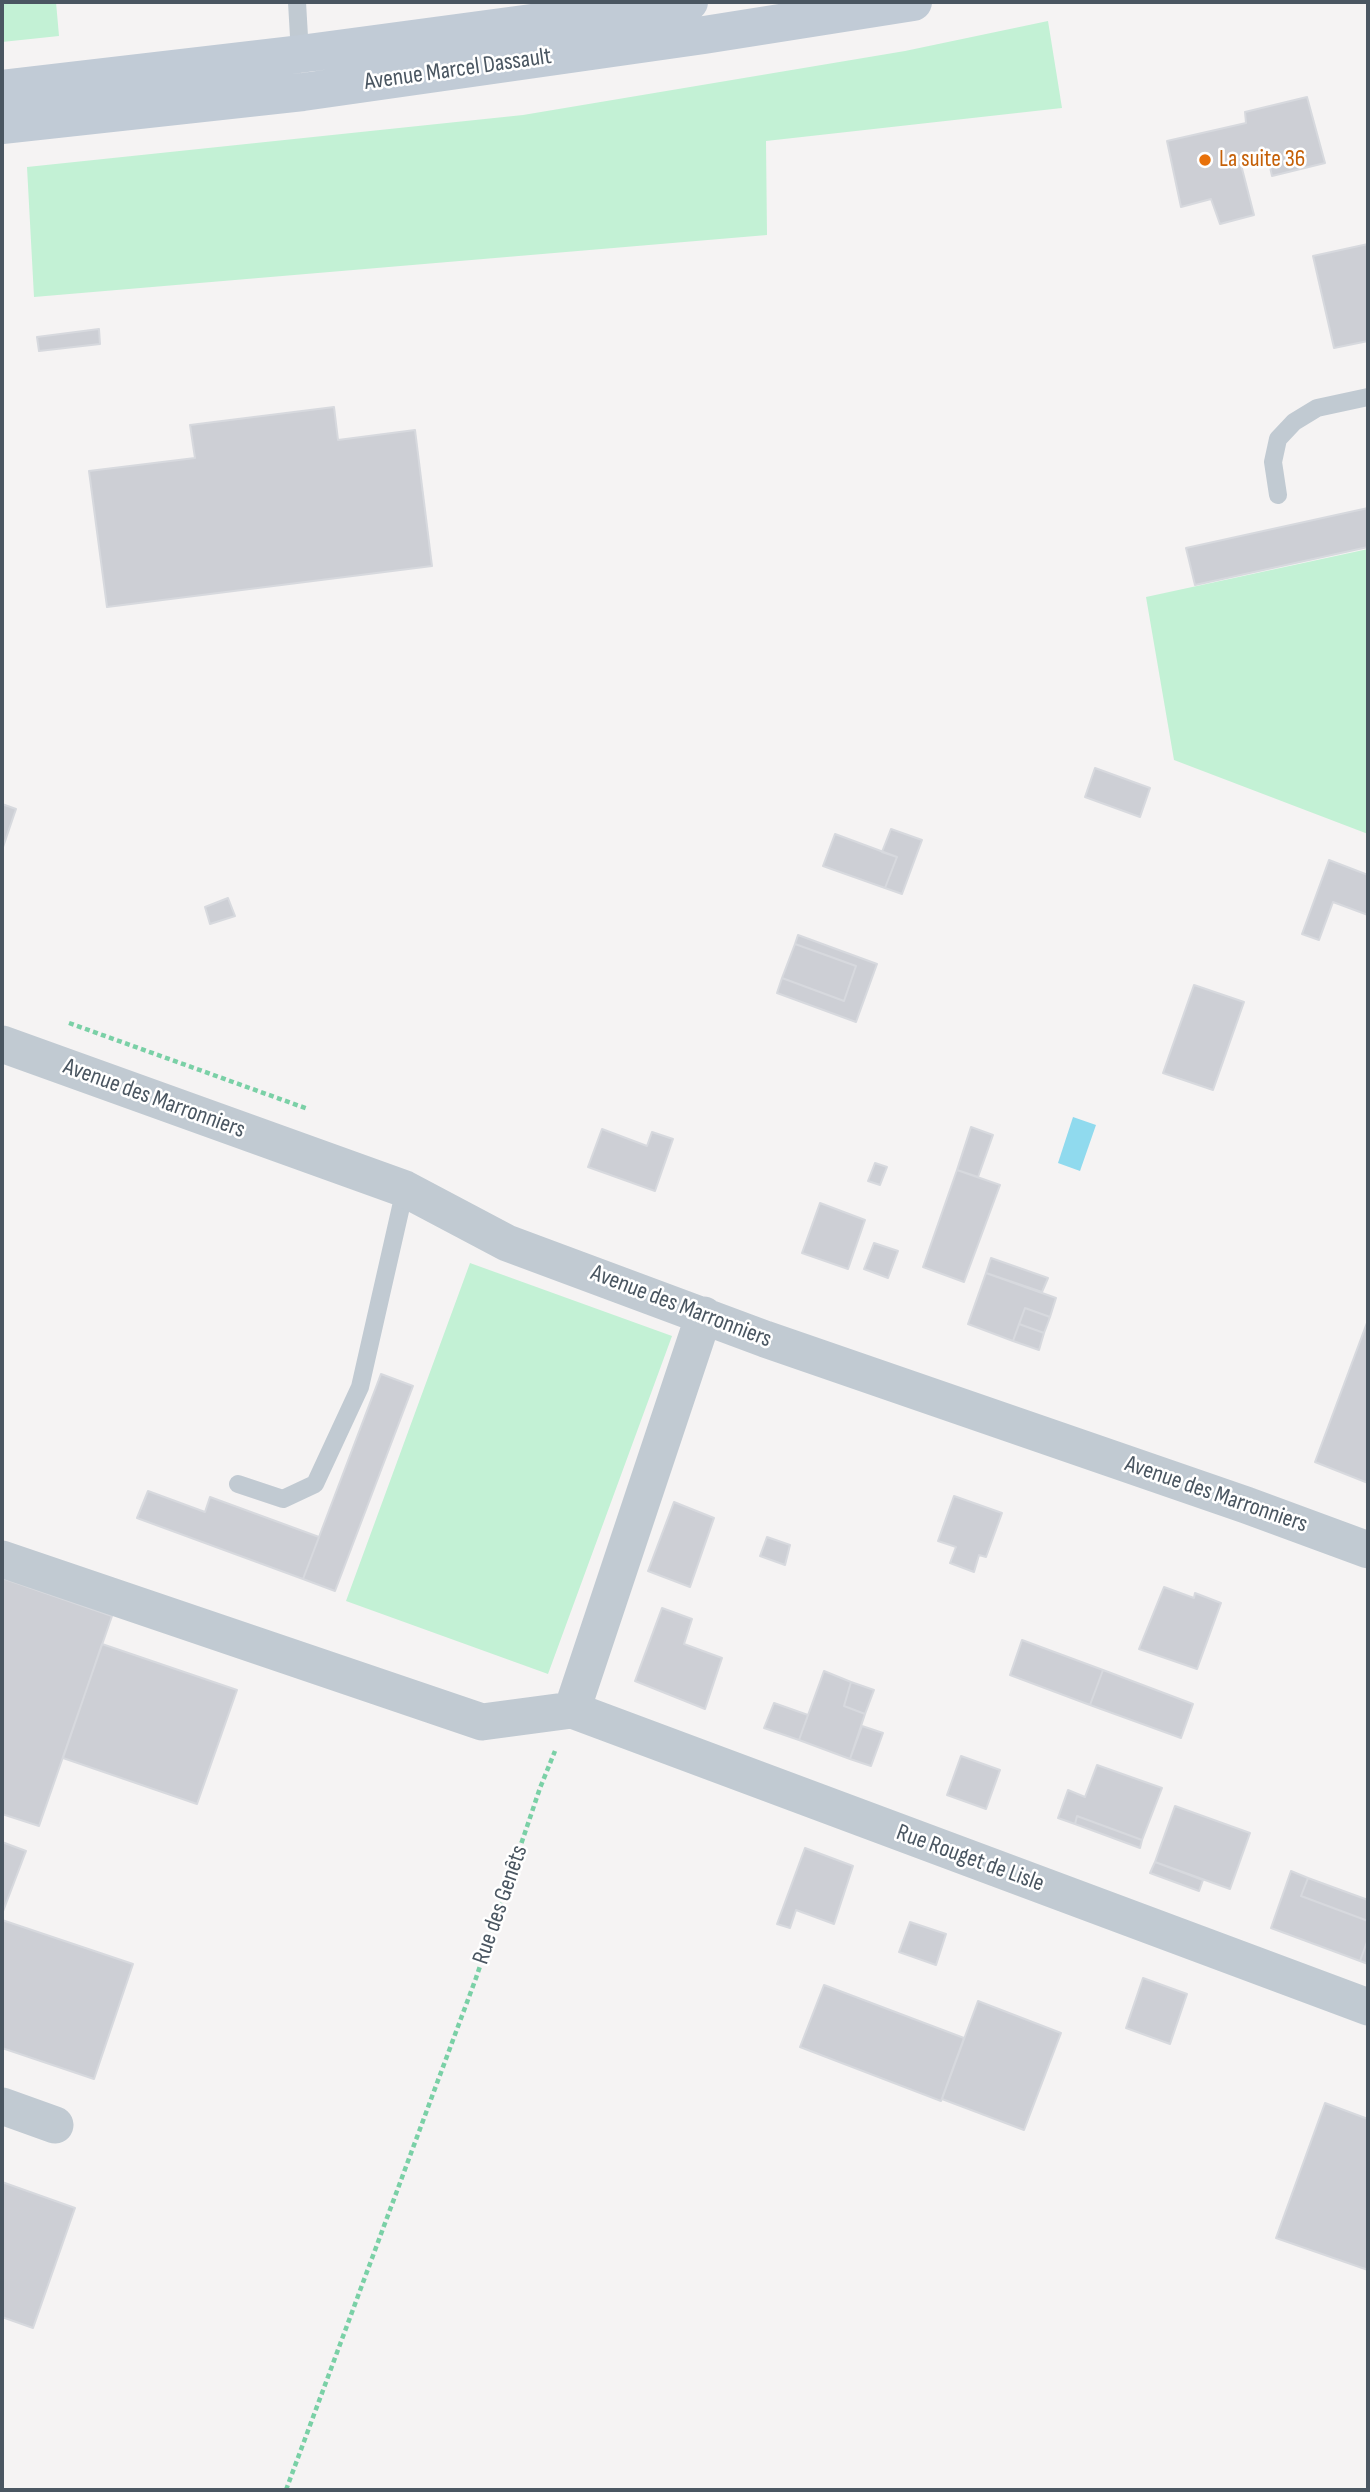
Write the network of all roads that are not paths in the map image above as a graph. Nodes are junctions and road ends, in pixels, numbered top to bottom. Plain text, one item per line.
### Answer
1 (297, 2) edge
2 (689, 2) edge
3 (913, 2) edge
4 (300, 54) junction
5 (2, 89) edge
6 (303, 92) junction
7 (2, 125) edge
8 (1368, 397) edge
9 (1278, 495) dead end
10 (2, 1044) edge
11 (405, 1189) junction
12 (704, 1315) junction
13 (238, 1484) dead end
14 (1368, 1550) edge
15 (2, 1559) edge
16 (572, 1710) junction
17 (1368, 2007) edge
18 (2, 2106) edge
19 (55, 2125) dead end

1 - 4 lane
2 - 4 main road, Avenue Marcel Dassault
3 - 6 main road, Avenue Marcel Dassault
4 - 5 main road, Avenue Marcel Dassault
4 - 6 street
6 - 7 main road, Avenue Marcel Dassault
8 - 9 lane
10 - 11 street, Avenue des Marronniers
11 - 12 street, Avenue des Marronniers
11 - 13 lane
12 - 14 street, Avenue des Marronniers
12 - 16 street
15 - 16 street
16 - 17 street, Rue Rouget de Lisle
18 - 19 street

